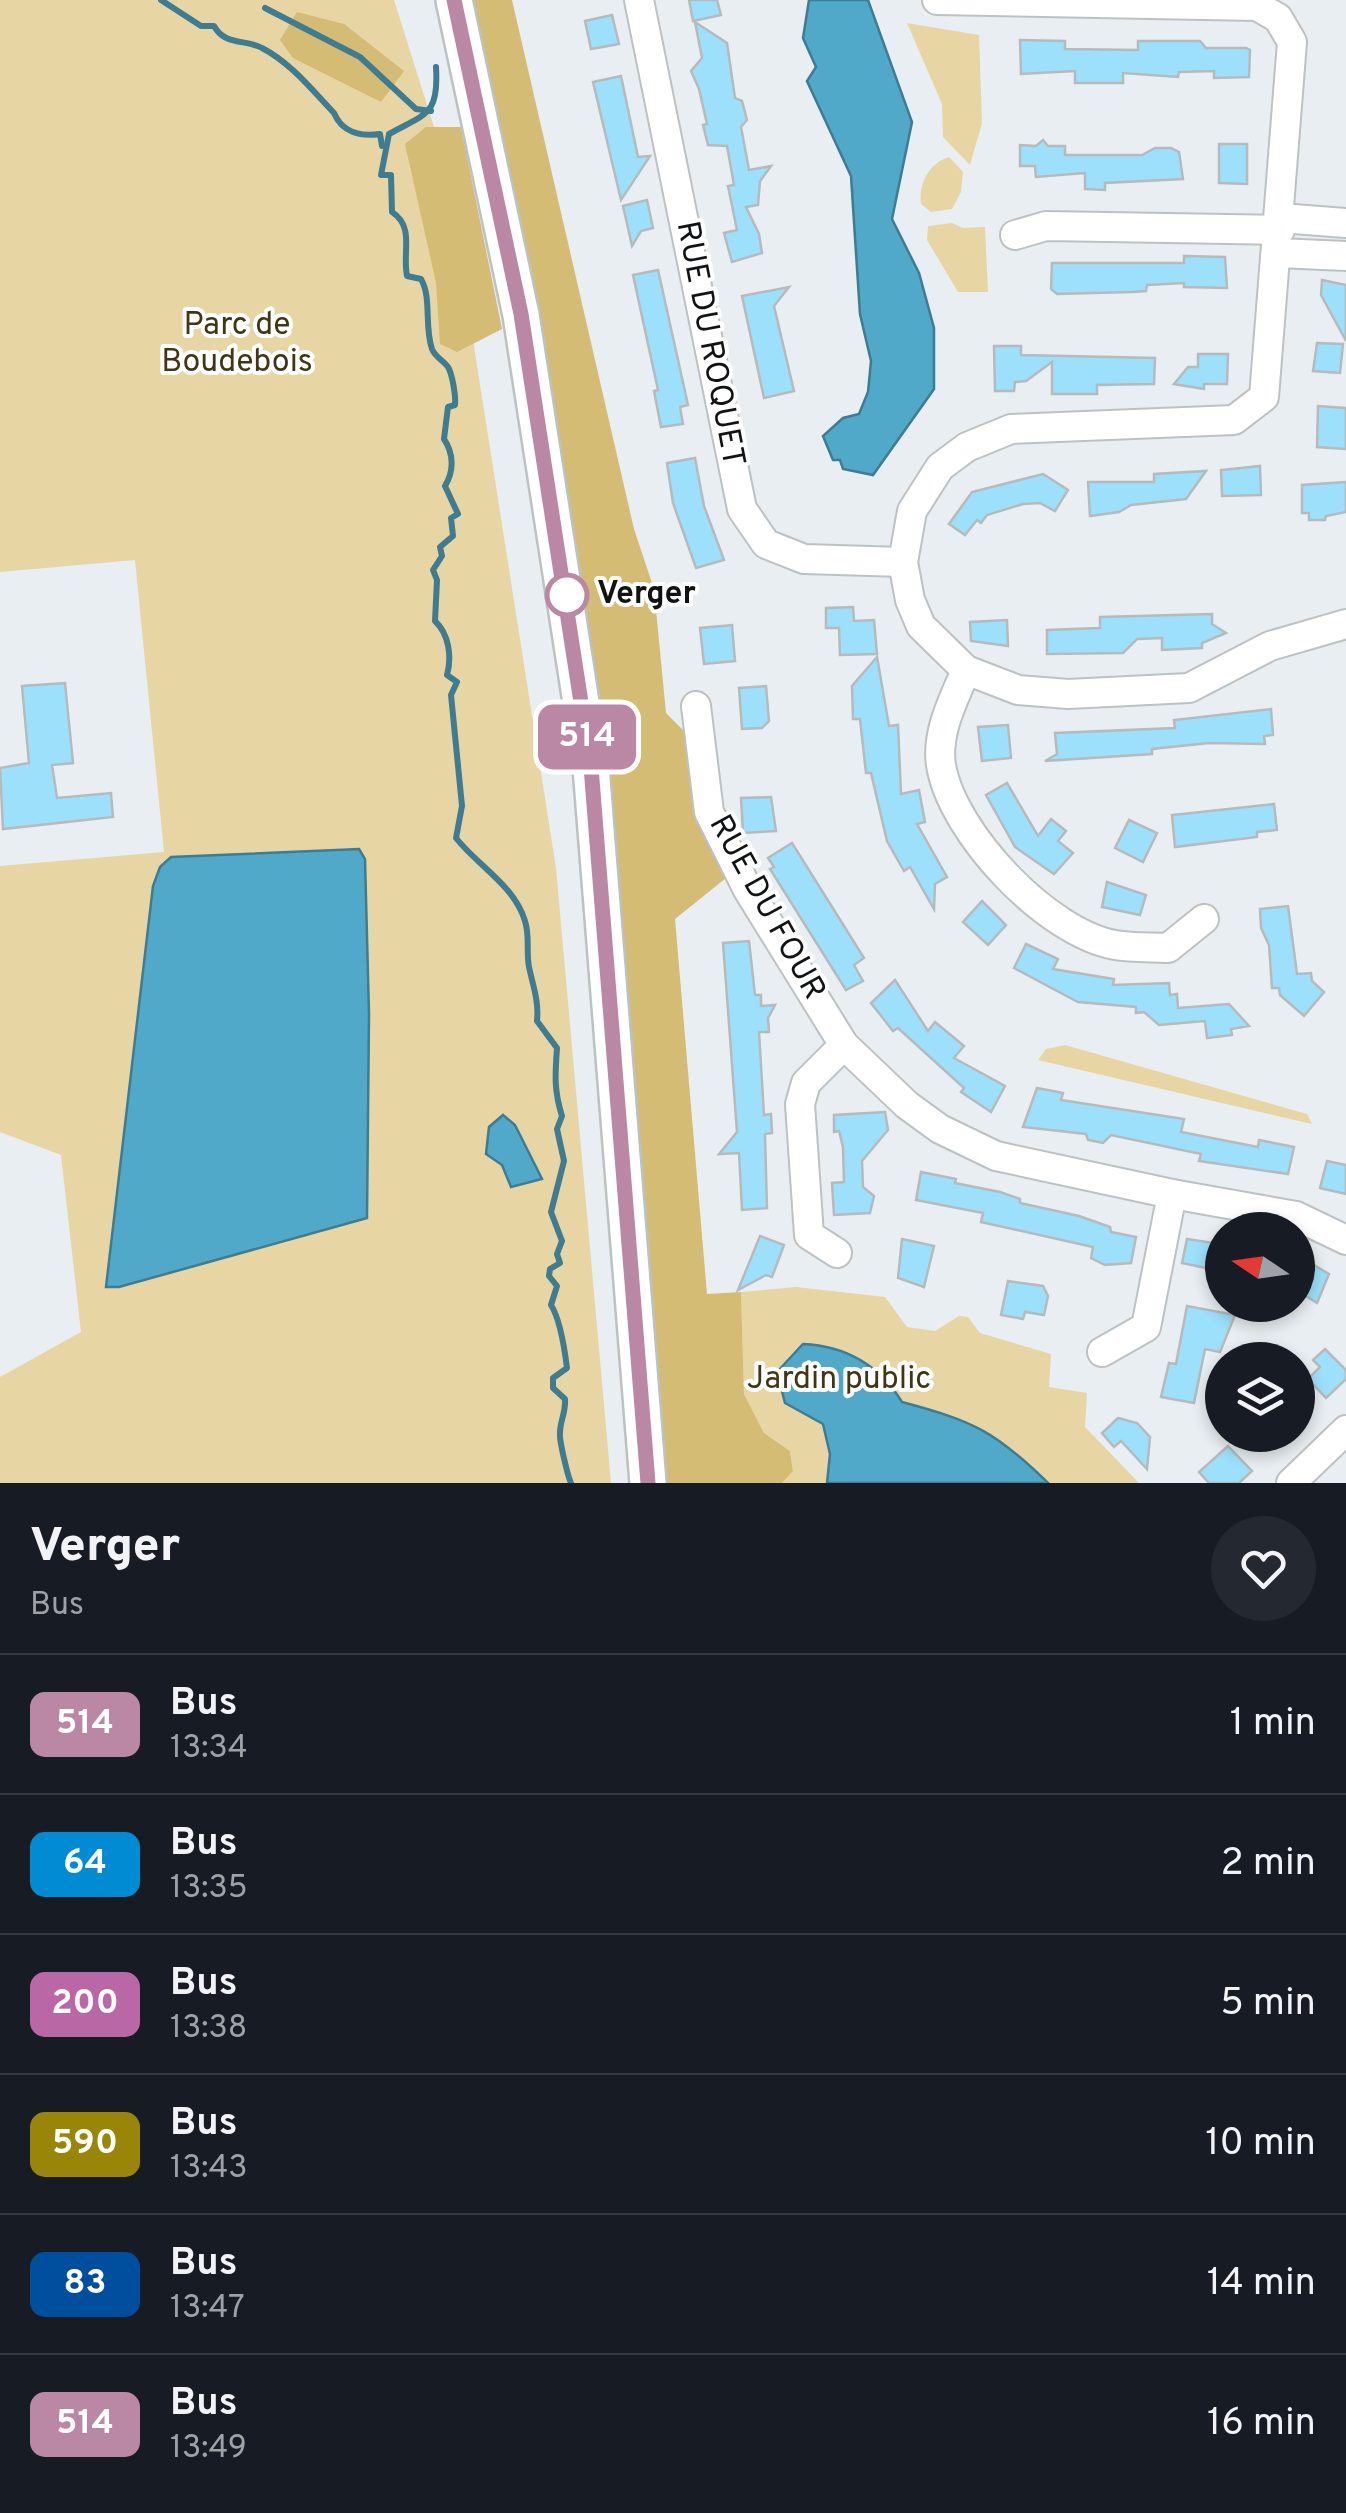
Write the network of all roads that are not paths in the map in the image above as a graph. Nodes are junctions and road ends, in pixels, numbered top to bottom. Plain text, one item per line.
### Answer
1 (454, 0) edge
2 (639, 0) edge
3 (936, 0) edge
4 (1346, 223) edge
5 (1280, 234) junction
6 (1015, 235) dead end
7 (1346, 256) edge
8 (903, 562) junction
9 (1345, 625) edge
10 (966, 670) junction
11 (696, 706) dead end
12 (1204, 920) dead end
13 (844, 1045) junction
14 (1172, 1194) junction
15 (1346, 1240) edge
16 (836, 1253) dead end
17 (1102, 1352) dead end
18 (1346, 1430) edge
19 (648, 1483) edge
20 (1290, 1483) edge

1 - 19 main road
2 - 8 street, RUE DU ROQUET
3 - 5 street
4 - 5 street
5 - 6 street
5 - 7 street
5 - 8 street
8 - 10 street
9 - 10 street
10 - 12 street
11 - 13 street, RUE DU FOUR
13 - 14 street, RUE DU FOUR
13 - 16 street
14 - 15 street, RUE DU FOUR
14 - 17 street
18 - 20 street

